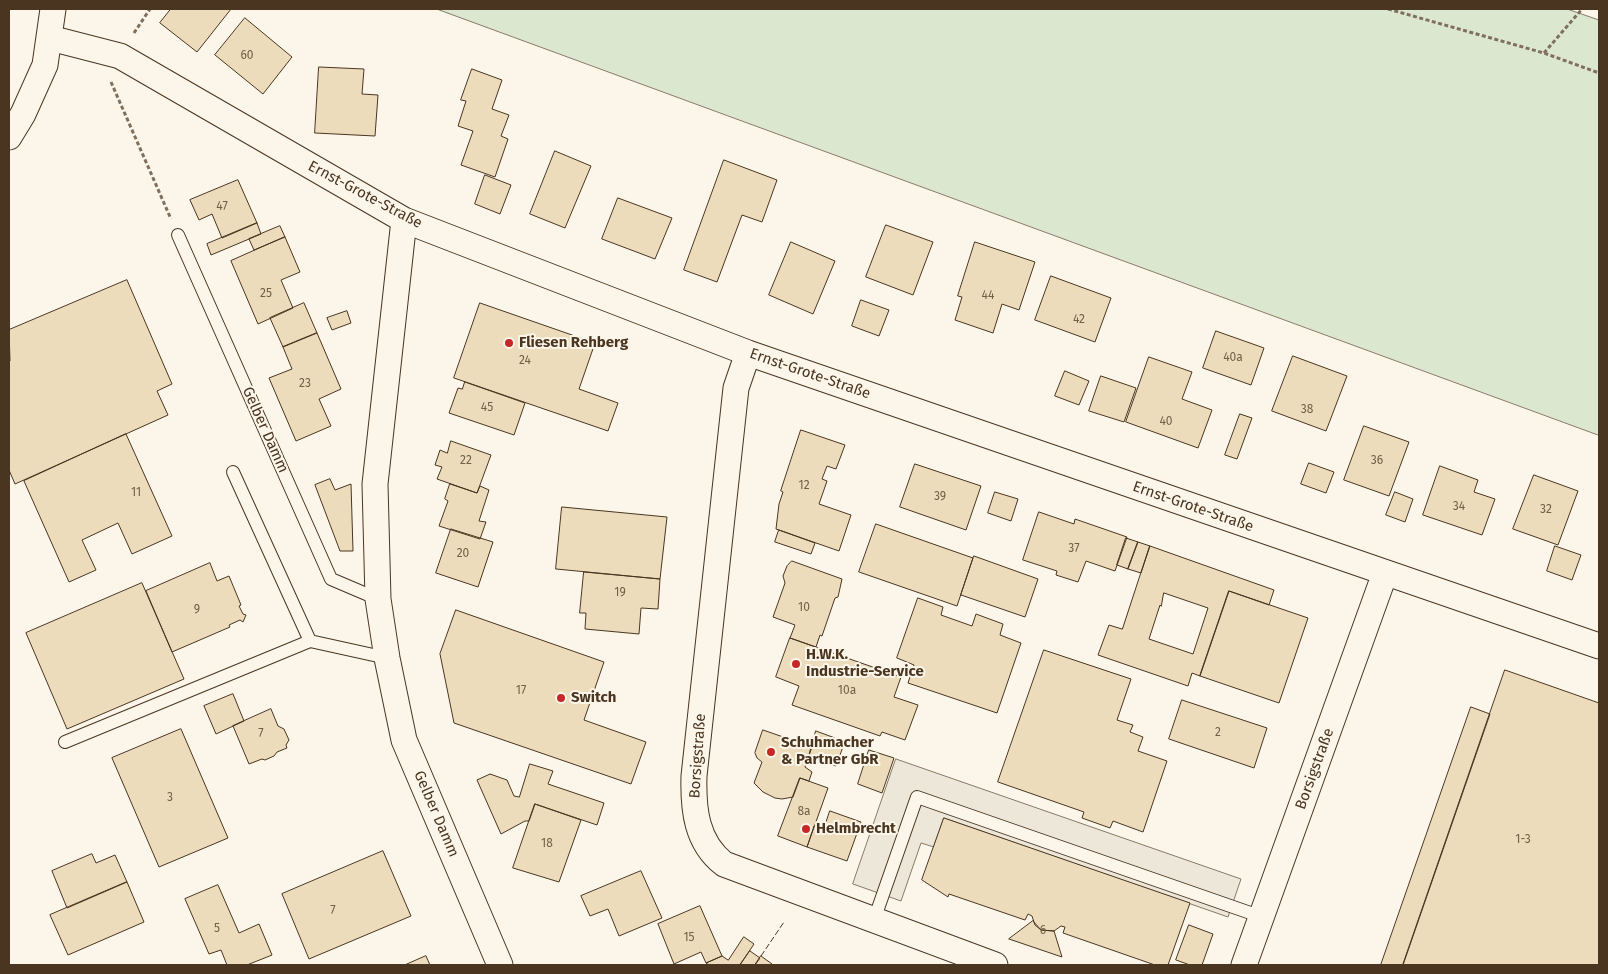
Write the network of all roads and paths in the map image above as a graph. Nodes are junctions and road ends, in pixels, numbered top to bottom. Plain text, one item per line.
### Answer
1 (53, 9) edge
2 (150, 9) edge
3 (1388, 9) edge
4 (1582, 9) edge
5 (50, 38) junction
6 (128, 40) dead end
7 (1544, 53) junction
8 (1599, 73) edge
9 (109, 77) dead end
10 (9, 137) edge
11 (404, 220) junction
12 (178, 235) joint
13 (748, 353) junction
14 (233, 472) dead end
15 (1385, 574) junction
16 (378, 599) junction
17 (310, 641) junction
18 (1599, 646) edge
19 (387, 658) junction
20 (65, 742) dead end
21 (1262, 917) junction
22 (874, 920) junction
23 (500, 965) edge
24 (995, 965) edge
25 (1244, 965) edge

1 - 5 street
2 - 6 path
3 - 7 path
4 - 7 path
5 - 10 street
5 - 11 street, Ernst-Grote-Straße
7 - 8 path
9 - 12 path
11 - 13 street, Ernst-Grote-Straße
11 - 16 street, Gelber Damm
12 - 16 lane, Gelber Damm
13 - 15 street, Ernst-Grote-Straße
13 - 22 street, Borsigstraße
14 - 17 lane
15 - 18 street, Ernst-Grote-Straße
15 - 21 street, Borsigstraße
16 - 19 street, Gelber Damm
17 - 19 lane
17 - 20 lane
19 - 23 street, Gelber Damm
21 - 22 lane
21 - 25 street, Borsigstraße
22 - 24 street, Borsigstraße

